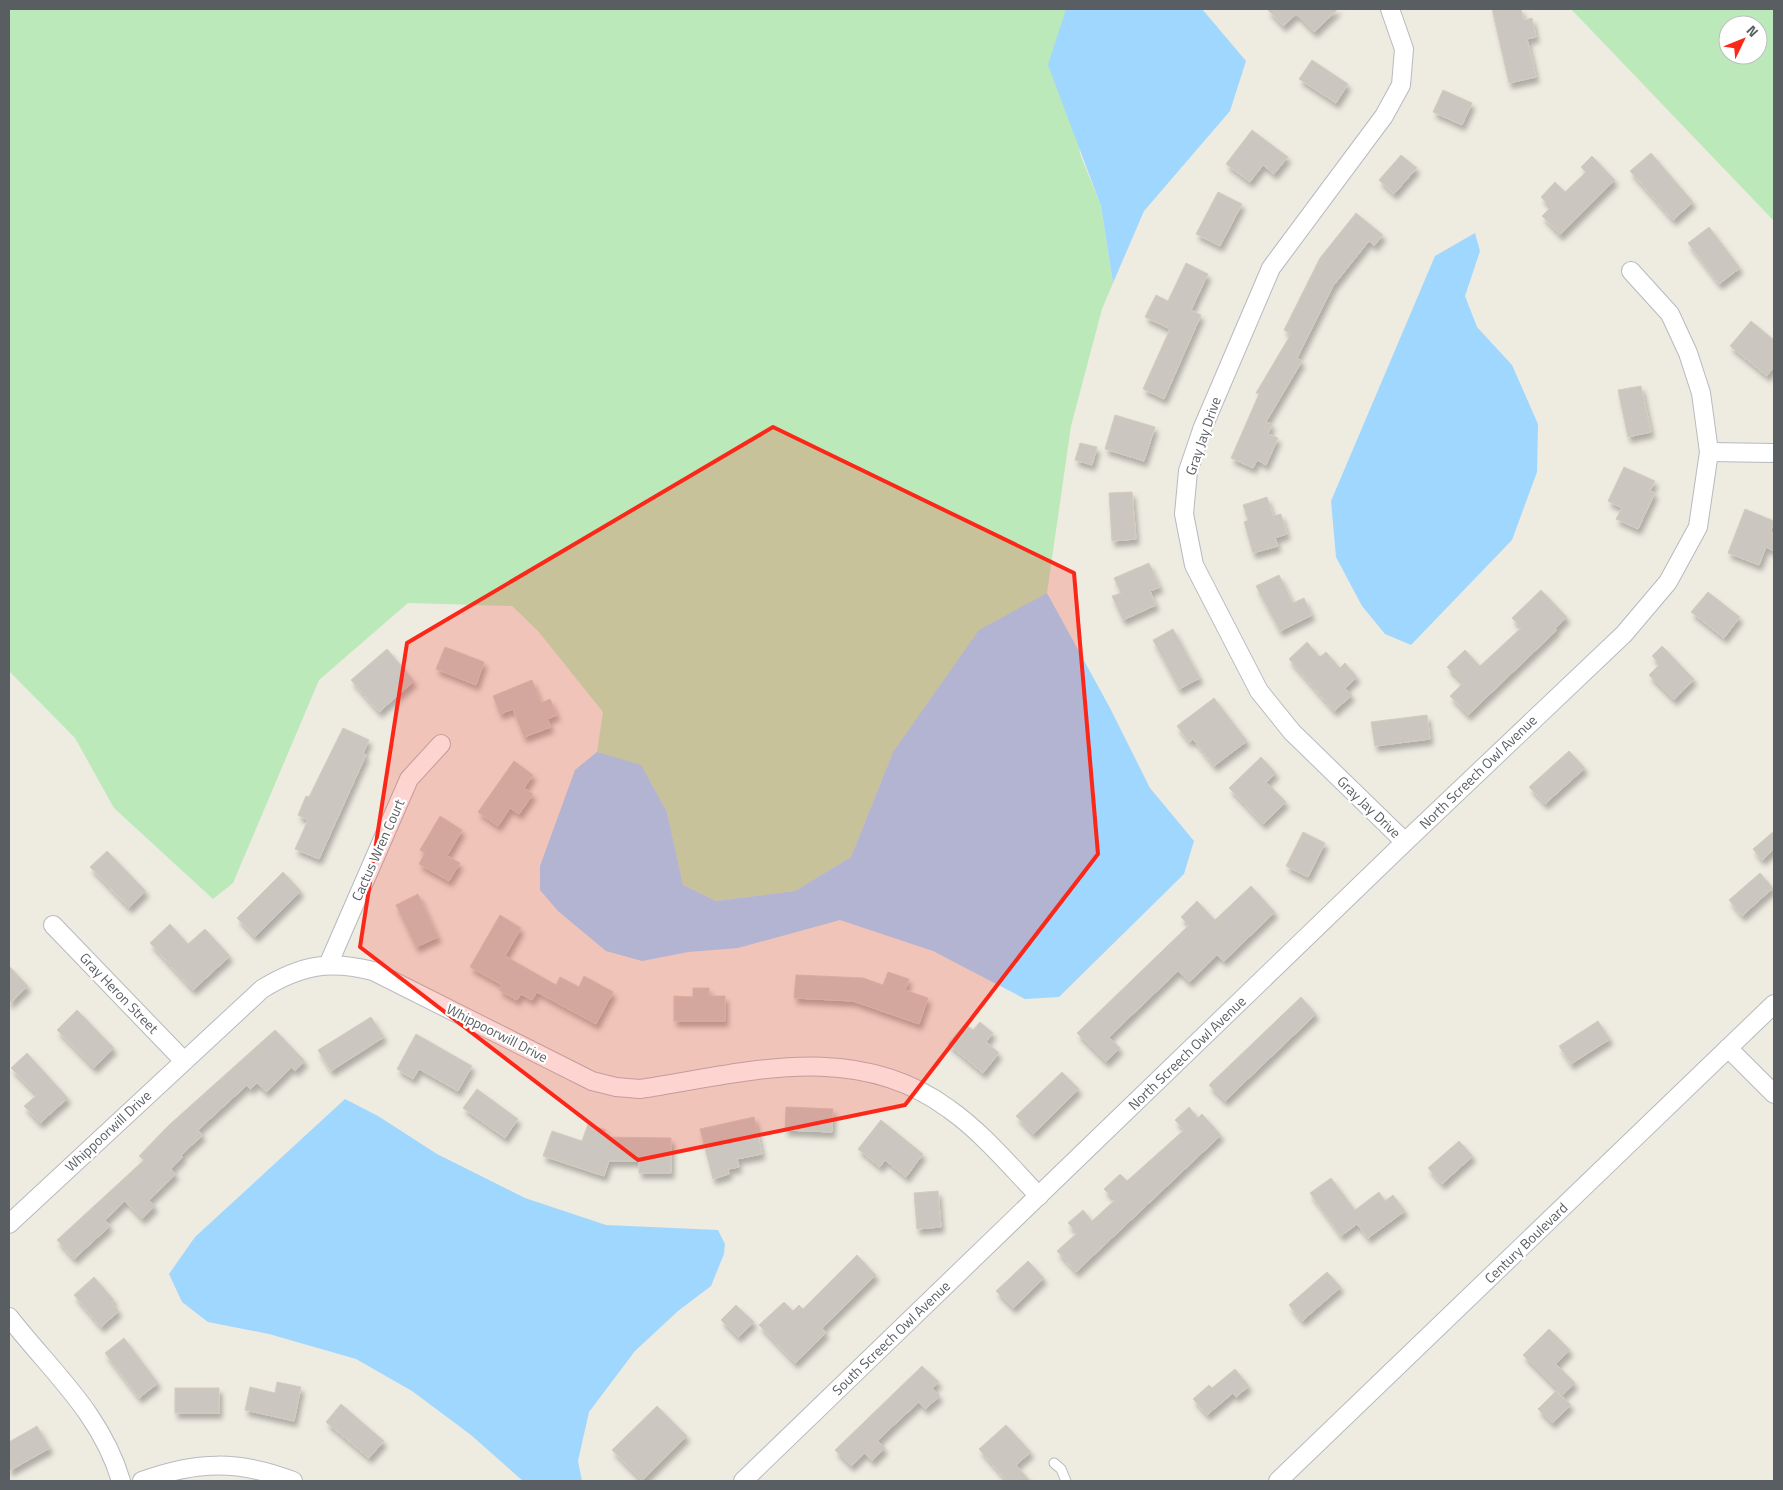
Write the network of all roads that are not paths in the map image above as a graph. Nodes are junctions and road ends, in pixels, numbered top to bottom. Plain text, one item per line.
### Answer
1 (1390, 9) edge
2 (1631, 271) dead end
3 (1709, 452) junction
4 (1774, 453) edge
5 (441, 744) dead end
6 (1405, 842) junction
7 (53, 925) dead end
8 (328, 965) junction
9 (1774, 1004) edge
10 (1728, 1048) junction
11 (184, 1060) junction
12 (1774, 1094) edge
13 (1039, 1196) junction
14 (9, 1224) edge
15 (9, 1317) edge
16 (1054, 1463) dead end
17 (121, 1481) edge
18 (142, 1481) edge
19 (293, 1481) edge
20 (743, 1481) edge
21 (1066, 1481) edge
22 (1278, 1481) edge

1 - 6 street, Gray Jay Drive
2 - 3 street, North Screech Owl Avenue
3 - 4 street
3 - 6 street, North Screech Owl Avenue
5 - 8 street, Cactus Wren Court
6 - 13 street, North Screech Owl Avenue
7 - 11 street, Gray Heron Street
8 - 11 street, Whippoorwill Drive
8 - 13 street, Whippoorwill Drive
9 - 10 street, Century Boulevard
10 - 12 street
10 - 22 street, Century Boulevard
11 - 14 street, Whippoorwill Drive
13 - 20 street, South Screech Owl Avenue
15 - 17 street
16 - 21 lane
18 - 19 street

